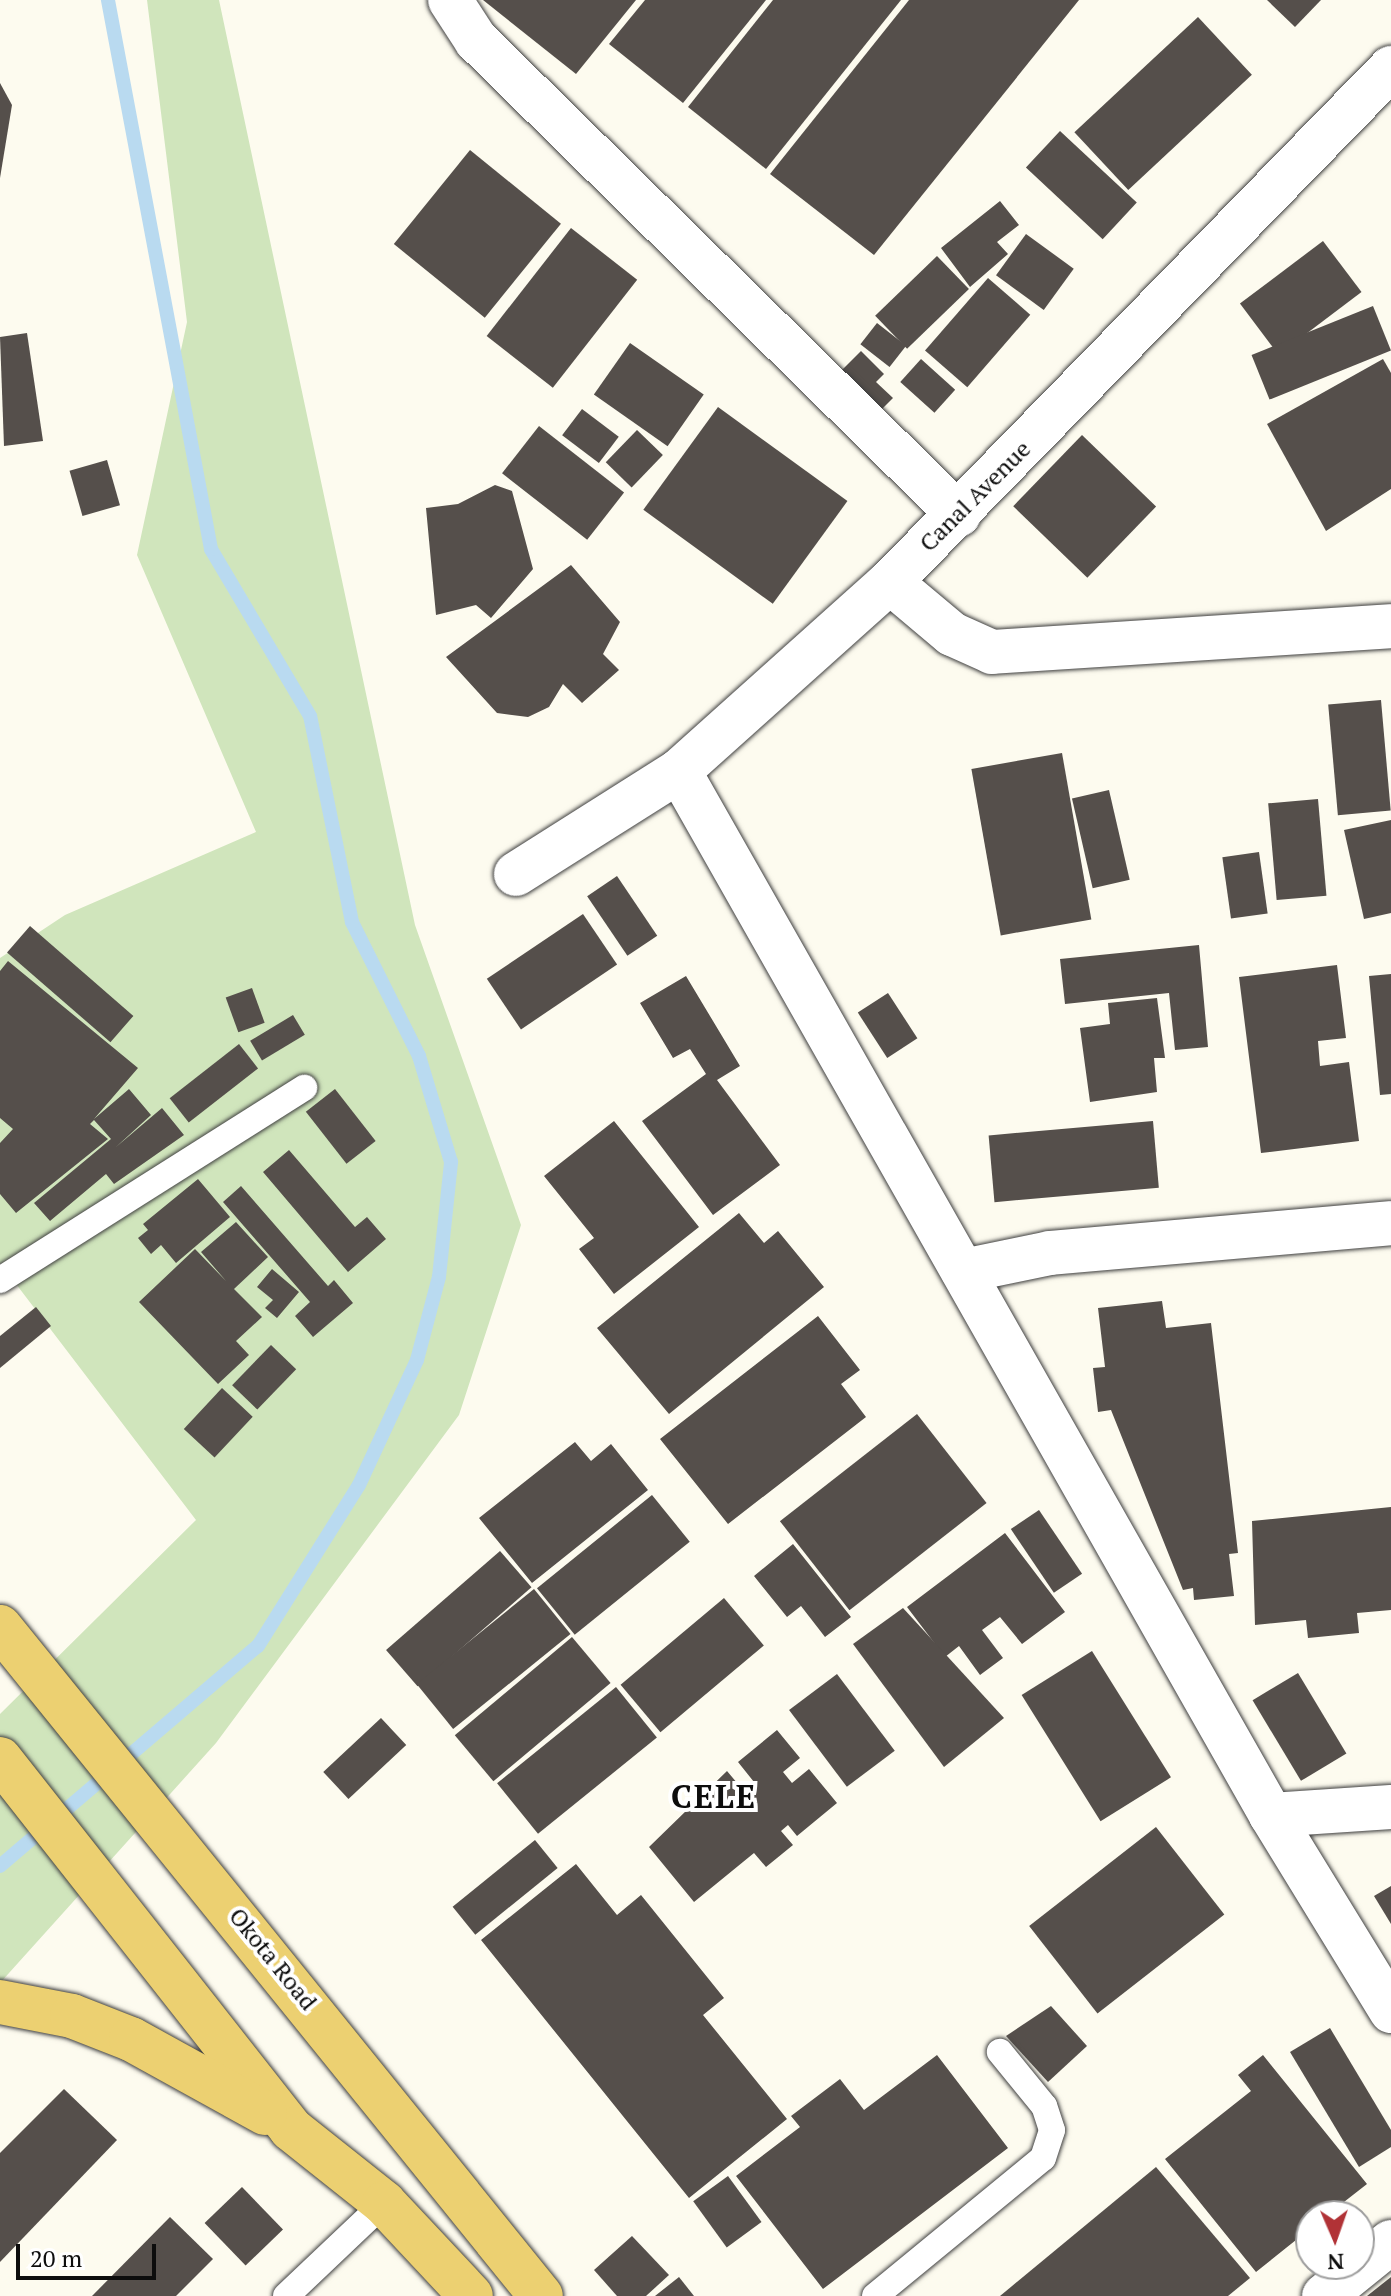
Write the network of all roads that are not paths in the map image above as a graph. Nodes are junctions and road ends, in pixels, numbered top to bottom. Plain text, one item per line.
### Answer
1 (450, 0) edge
2 (1391, 68) edge
3 (959, 515) junction
4 (890, 582) junction
5 (1391, 626) edge
6 (679, 771) junction
7 (516, 874) dead end
8 (304, 1088) dead end
9 (1391, 1223) edge
10 (963, 1271) junction
11 (0, 1280) edge
12 (0, 1627) edge
13 (0, 1759) edge
14 (1391, 1807) edge
15 (1271, 1815) junction
16 (8, 2003) edge
17 (1391, 2011) edge
18 (1000, 2052) dead end
19 (291, 2129) junction
20 (384, 2203) junction
21 (1391, 2242) edge
22 (526, 2290) edge
23 (286, 2296) edge
24 (471, 2296) edge
25 (875, 2296) edge
26 (1324, 2296) edge

1 - 3 street
2 - 3 street, Canal Avenue
3 - 4 street, Canal Avenue
4 - 5 street
4 - 6 street, Canal Avenue
6 - 7 street, Canal Avenue
6 - 10 street
8 - 11 lane
9 - 10 street
10 - 15 street
12 - 22 main road, Okota Road
13 - 19 main road
14 - 15 street
15 - 17 street
16 - 19 main road
18 - 25 lane
19 - 20 main road
20 - 23 lane
20 - 24 main road
21 - 26 street

